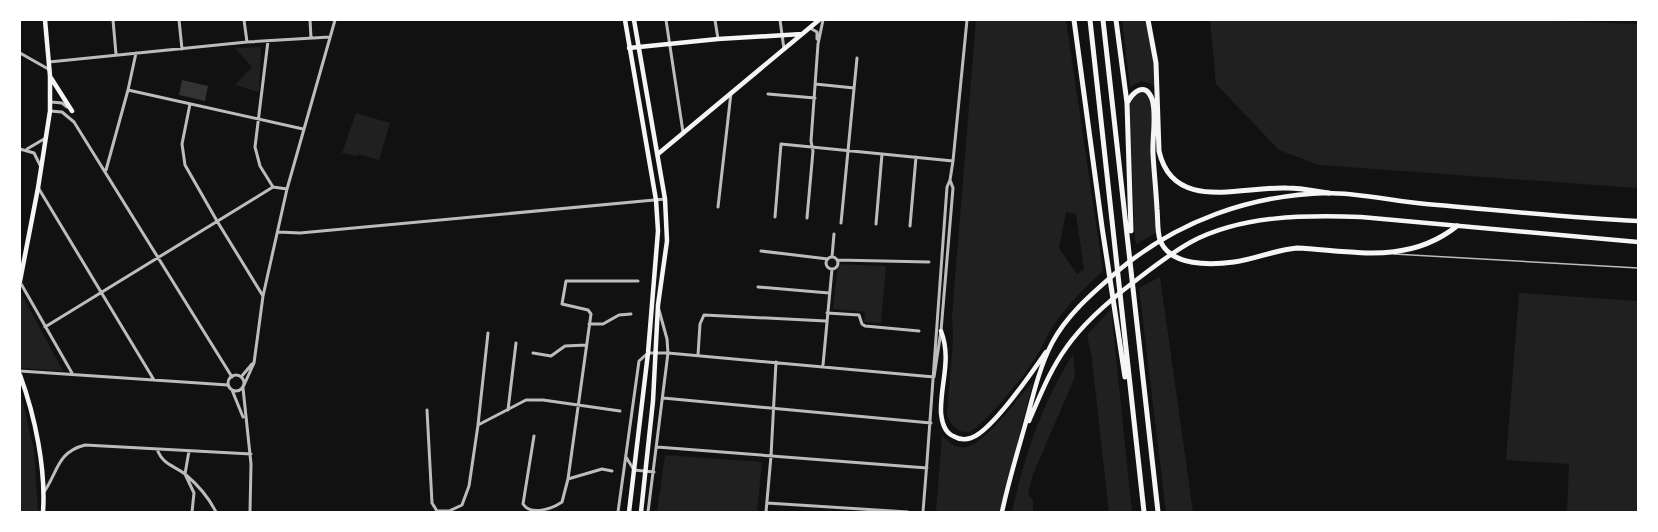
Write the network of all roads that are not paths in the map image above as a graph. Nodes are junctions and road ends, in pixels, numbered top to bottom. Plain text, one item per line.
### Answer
1 (45, 20) edge
2 (113, 20) edge
3 (179, 20) edge
4 (244, 20) edge
5 (310, 20) edge
6 (335, 20) edge
7 (625, 20) edge
8 (634, 20) edge
9 (666, 20) edge
10 (715, 20) edge
11 (780, 20) edge
12 (821, 20) edge
13 (967, 20) edge
14 (1074, 20) edge
15 (1090, 20) edge
16 (1103, 20) edge
17 (1116, 20) edge
18 (1148, 20) edge
19 (809, 28) junction
20 (781, 34) junction
21 (802, 34) junction
22 (330, 37) junction
23 (311, 38) junction
24 (718, 39) junction
25 (268, 41) junction
26 (247, 42) junction
27 (670, 43) junction
28 (818, 44) junction
29 (639, 46) junction
30 (629, 48) junction
31 (182, 49) junction
32 (784, 49) junction
33 (20, 53) edge
34 (136, 53) junction
35 (116, 54) junction
36 (857, 58) dead end
37 (49, 62) junction
38 (50, 70) junction
39 (50, 76) junction
40 (815, 84) junction
41 (854, 88) junction
42 (128, 90) junction
43 (731, 92) junction
44 (768, 94) dead end
45 (814, 98) junction
46 (51, 102) junction
47 (1127, 103) junction
48 (190, 104) junction
49 (50, 111) junction
50 (72, 111) junction
51 (257, 117) junction
52 (74, 122) junction
53 (303, 129) junction
54 (683, 132) junction
55 (47, 136) junction
56 (811, 146) junction
57 (20, 149) edge
58 (25, 150) junction
59 (848, 151) junction
60 (658, 154) junction
61 (882, 154) junction
62 (916, 157) junction
63 (953, 161) junction
64 (42, 170) junction
65 (105, 171) junction
66 (950, 180) junction
67 (273, 187) junction
68 (38, 189) junction
69 (286, 189) junction
70 (1329, 193) junction
71 (665, 199) junction
72 (656, 201) junction
73 (718, 207) dead end
74 (775, 217) dead end
75 (807, 218) dead end
76 (217, 221) junction
77 (1638, 221) edge
78 (841, 223) dead end
79 (876, 224) dead end
80 (910, 226) dead end
81 (1457, 226) junction
82 (278, 232) junction
83 (834, 234) dead end
84 (1638, 242) edge
85 (761, 251) dead end
86 (1391, 254) junction
87 (159, 258) junction
88 (830, 258) junction
89 (837, 260) junction
90 (929, 262) dead end
91 (1638, 268) edge
92 (832, 269) junction
93 (638, 281) dead end
94 (20, 282) edge
95 (1133, 284) junction
96 (758, 287) dead end
97 (102, 293) junction
98 (829, 293) junction
99 (263, 296) junction
100 (658, 305) junction
101 (827, 313) junction
102 (631, 314) dead end
103 (826, 321) junction
104 (589, 324) junction
105 (45, 327) junction
106 (941, 331) junction
107 (919, 332) dead end
108 (488, 333) dead end
109 (516, 343) dead end
110 (586, 345) junction
111 (1051, 345) junction
112 (533, 353) dead end
113 (648, 353) junction
114 (656, 353) junction
115 (668, 353) junction
116 (698, 355) junction
117 (776, 362) junction
118 (254, 363) junction
119 (823, 365) junction
120 (20, 373) edge
121 (72, 373) junction
122 (232, 377) junction
123 (241, 377) junction
124 (934, 377) junction
125 (154, 380) junction
126 (228, 385) junction
127 (244, 387) junction
128 (232, 390) junction
129 (663, 398) junction
130 (577, 406) junction
131 (427, 410) dead end
132 (508, 410) junction
133 (772, 410) junction
134 (620, 411) dead end
135 (245, 422) junction
136 (931, 423) junction
137 (478, 425) junction
138 (1022, 434) junction
139 (534, 436) dead end
140 (1136, 438) junction
141 (657, 447) junction
142 (157, 449) junction
143 (189, 451) junction
144 (251, 454) junction
145 (625, 456) junction
146 (771, 456) junction
147 (927, 468) junction
148 (634, 470) junction
149 (612, 471) dead end
150 (646, 472) junction
151 (654, 472) junction
152 (185, 474) junction
153 (567, 479) junction
154 (44, 492) junction
155 (766, 502) junction
156 (43, 513) edge
157 (192, 513) edge
158 (216, 513) edge
159 (250, 513) edge
160 (618, 513) edge
161 (630, 513) edge
162 (640, 513) edge
163 (648, 513) edge
164 (766, 513) edge
165 (908, 513) edge
166 (923, 513) edge
167 (1002, 513) edge
168 (1144, 513) edge
169 (1158, 513) edge

1 - 37 main road
2 - 35 street
3 - 31 street
4 - 26 street
5 - 23 street
6 - 22 street
7 - 30 main road
8 - 29 main road
9 - 27 street
10 - 24 street
11 - 20 street
12 - 19 main road
12 - 28 street
13 - 63 street
14 - 140 highway
15 - 140 highway
16 - 95 highway
17 - 47 highway
18 - 70 highway
19 - 21 main road
19 - 28 street
20 - 21 main road
20 - 24 main road
20 - 32 street
21 - 32 main road
22 - 23 street
22 - 53 street
23 - 25 street
24 - 27 main road
25 - 26 street
25 - 51 street
26 - 31 street
27 - 29 main road
27 - 54 street
28 - 40 street
29 - 30 main road
29 - 60 main road
30 - 72 main road
31 - 34 street
32 - 43 main road
33 - 38 street
34 - 35 street
34 - 42 street
35 - 37 street
36 - 41 street
37 - 38 main road
38 - 39 main road
39 - 46 main road
39 - 50 main road
40 - 41 street
40 - 45 street
41 - 59 street
42 - 48 street
42 - 65 street
43 - 54 main road
43 - 73 street
44 - 45 street
45 - 56 street
46 - 49 main road
46 - 50 street
47 - 86 highway
47 - 95 highway
48 - 51 street
48 - 76 street
49 - 52 street
49 - 55 main road
50 - 52 street
51 - 53 street
51 - 67 street
52 - 65 street
53 - 69 street
54 - 60 main road
55 - 58 street
55 - 64 main road
56 - 59 street
56 - 74 street
56 - 75 street
57 - 58 street
58 - 64 street
59 - 61 street
59 - 78 street
60 - 71 main road
61 - 62 street
61 - 79 street
62 - 63 street
62 - 80 street
63 - 66 street
64 - 68 main road
65 - 87 street
66 - 106 street
66 - 124 street
67 - 69 street
67 - 76 street
68 - 94 main road
68 - 97 street
69 - 82 street
70 - 77 main road
70 - 111 main road
71 - 72 street
71 - 100 main road
72 - 82 street
72 - 113 main road
76 - 87 street
76 - 99 street
81 - 84 main road
81 - 86 highway
81 - 138 main road
82 - 99 street
83 - 88 street
85 - 88 street
86 - 91 lane
87 - 97 street
87 - 122 street
88 - 89 street
88 - 92 street
89 - 90 street
89 - 92 street
92 - 98 street
93 - 104 street
94 - 105 street
95 - 169 highway
96 - 98 street
97 - 105 street
97 - 125 street
98 - 101 street
99 - 118 street
100 - 114 main road
100 - 115 street
101 - 103 street
101 - 107 street
102 - 104 street
103 - 116 street
103 - 119 street
104 - 110 street
105 - 121 street
106 - 111 main road
106 - 124 street
108 - 137 street
109 - 132 street
110 - 112 street
110 - 130 street
111 - 138 main road
113 - 114 street
113 - 145 street
113 - 148 main road
114 - 115 street
114 - 150 main road
115 - 116 street
115 - 129 street
116 - 117 street
117 - 119 street
117 - 133 street
118 - 123 street
118 - 127 street
119 - 124 street
120 - 121 street
120 - 154 main road
121 - 125 street
122 - 123 street
122 - 126 street
123 - 127 street
124 - 136 street
125 - 126 street
126 - 128 street
127 - 128 street
127 - 135 street
128 - 135 street
129 - 133 street
129 - 141 street
130 - 132 street
130 - 134 street
130 - 153 street
131 - 137 street
132 - 137 street
133 - 136 street
133 - 146 street
135 - 144 street
136 - 147 street
138 - 167 main road
139 - 153 street
140 - 168 highway
141 - 146 street
141 - 151 street
142 - 143 street
142 - 152 street
142 - 154 street
143 - 144 street
143 - 152 street
144 - 159 street
145 - 148 street
145 - 160 street
146 - 147 street
146 - 155 street
147 - 166 street
148 - 150 street
148 - 161 main road
149 - 153 street
150 - 151 street
150 - 162 main road
151 - 163 street
152 - 157 street
152 - 158 street
154 - 156 main road
155 - 164 street
155 - 165 street

